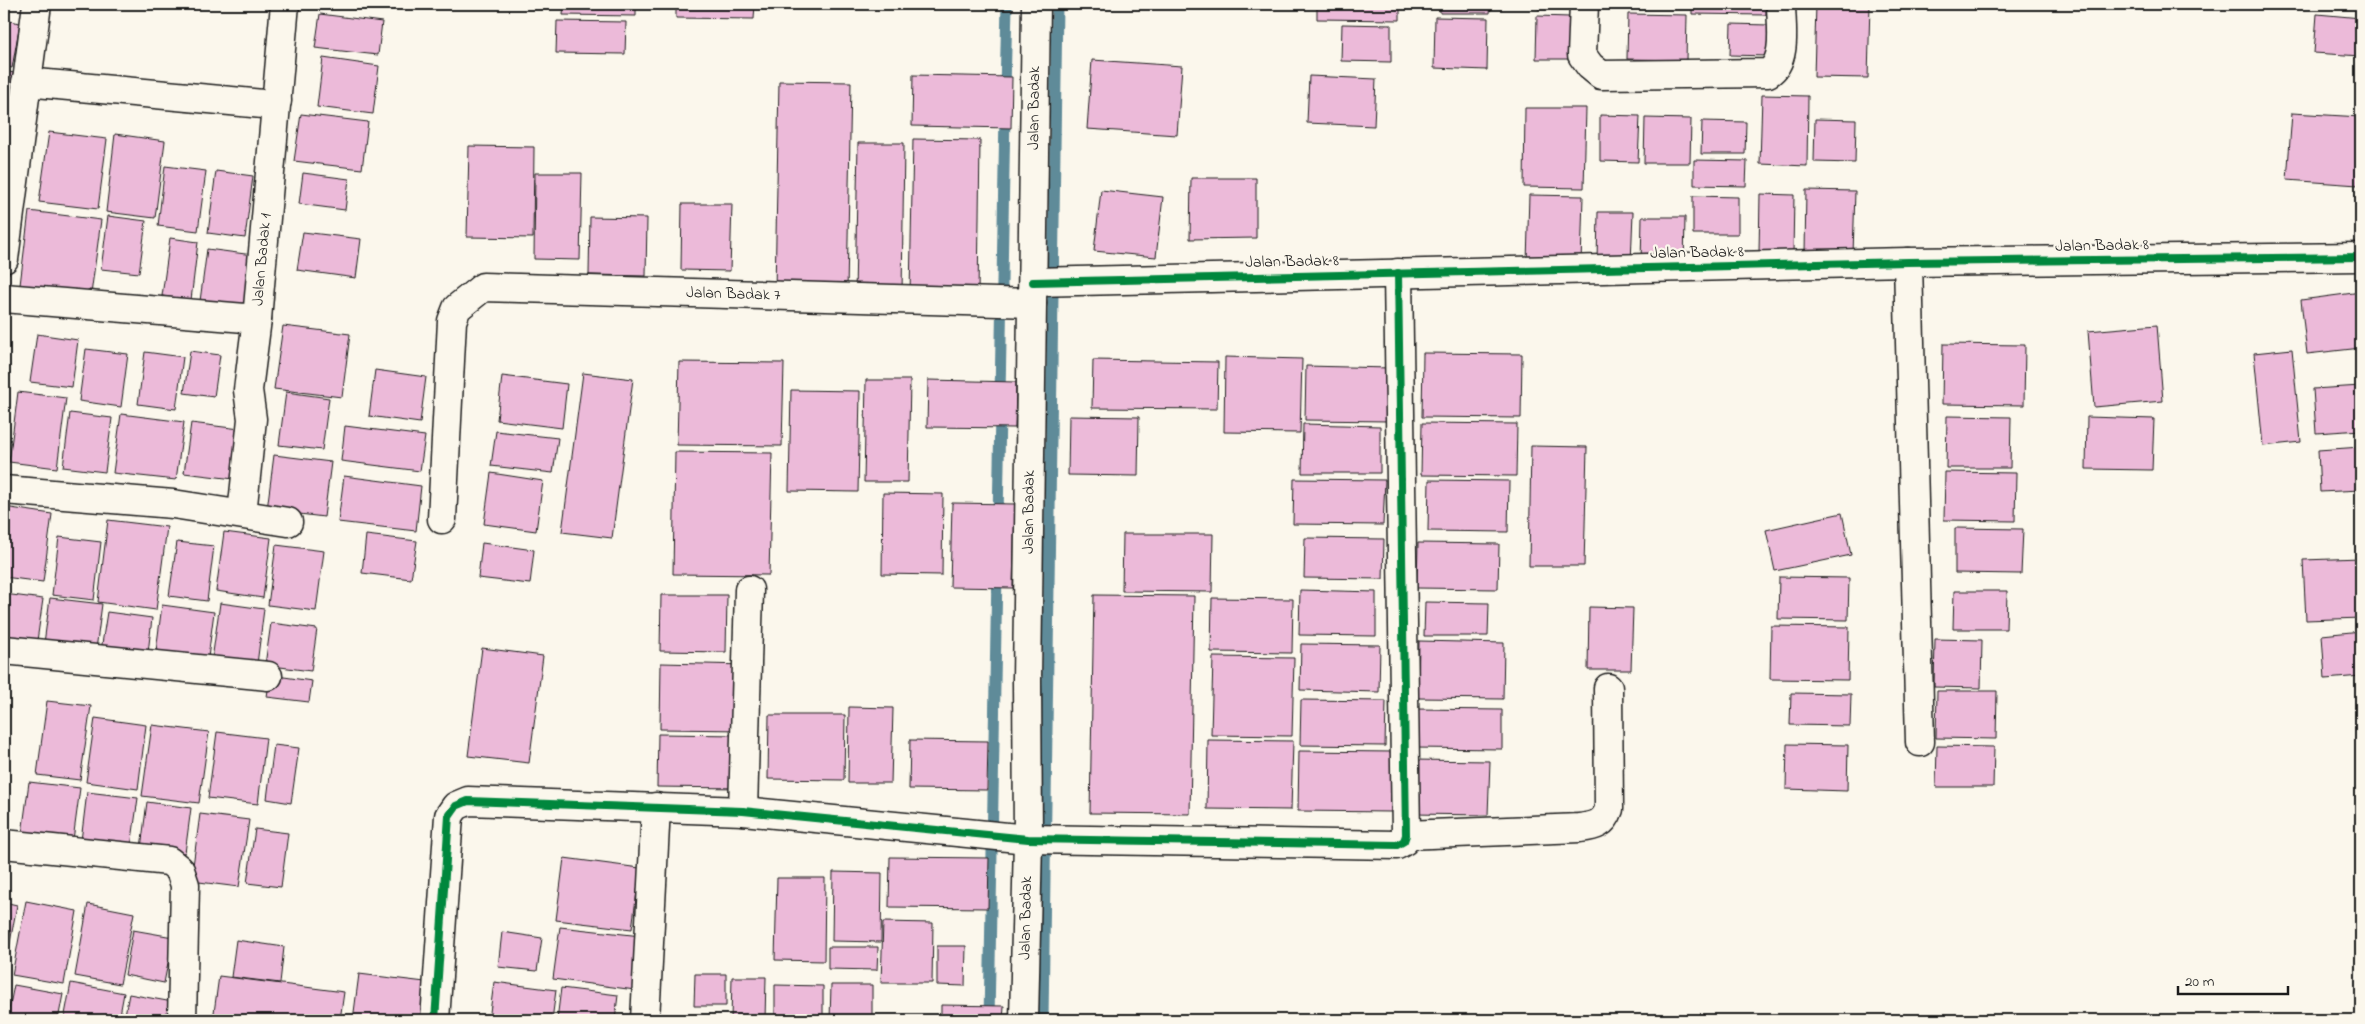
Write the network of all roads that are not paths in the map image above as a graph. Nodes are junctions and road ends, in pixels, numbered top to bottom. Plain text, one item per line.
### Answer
1 (37, 4) edge
2 (285, 4) edge
3 (1036, 4) edge
4 (1584, 4) edge
5 (1781, 4) edge
6 (26, 82) junction
7 (277, 101) junction
8 (2361, 257) edge
9 (4, 259) edge
10 (1908, 262) junction
11 (1398, 273) junction
12 (1033, 292) junction
13 (4, 298) edge
14 (257, 319) junction
15 (4, 490) edge
16 (242, 514) junction
17 (442, 519) dead end
18 (288, 522) dead end
19 (749, 590) dead end
20 (4, 650) edge
21 (268, 676) dead end
22 (1608, 688) dead end
23 (1920, 742) dead end
24 (656, 807) junction
25 (743, 811) junction
26 (1406, 835) junction
27 (1028, 839) junction
28 (4, 844) edge
29 (182, 1020) edge
30 (435, 1020) edge
31 (645, 1020) edge
32 (1024, 1020) edge

1 - 6 street
2 - 7 street, Jalan Badak 1
3 - 12 street, Jalan Badak
4 - 5 street
6 - 7 street
6 - 9 street
7 - 14 street, Jalan Badak 1
8 - 10 street, Jalan Badak 8
10 - 11 street, Jalan Badak 8
10 - 23 street
11 - 12 street, Jalan Badak 8
11 - 26 street
12 - 17 street, Jalan Badak 7
12 - 27 street, Jalan Badak
13 - 14 street
14 - 16 street, Jalan Badak 1
15 - 16 street
16 - 18 street
19 - 25 street
20 - 21 street
22 - 26 street
24 - 25 street
24 - 30 street
24 - 31 street
25 - 27 street
26 - 27 street
27 - 32 street, Jalan Badak
28 - 29 street

